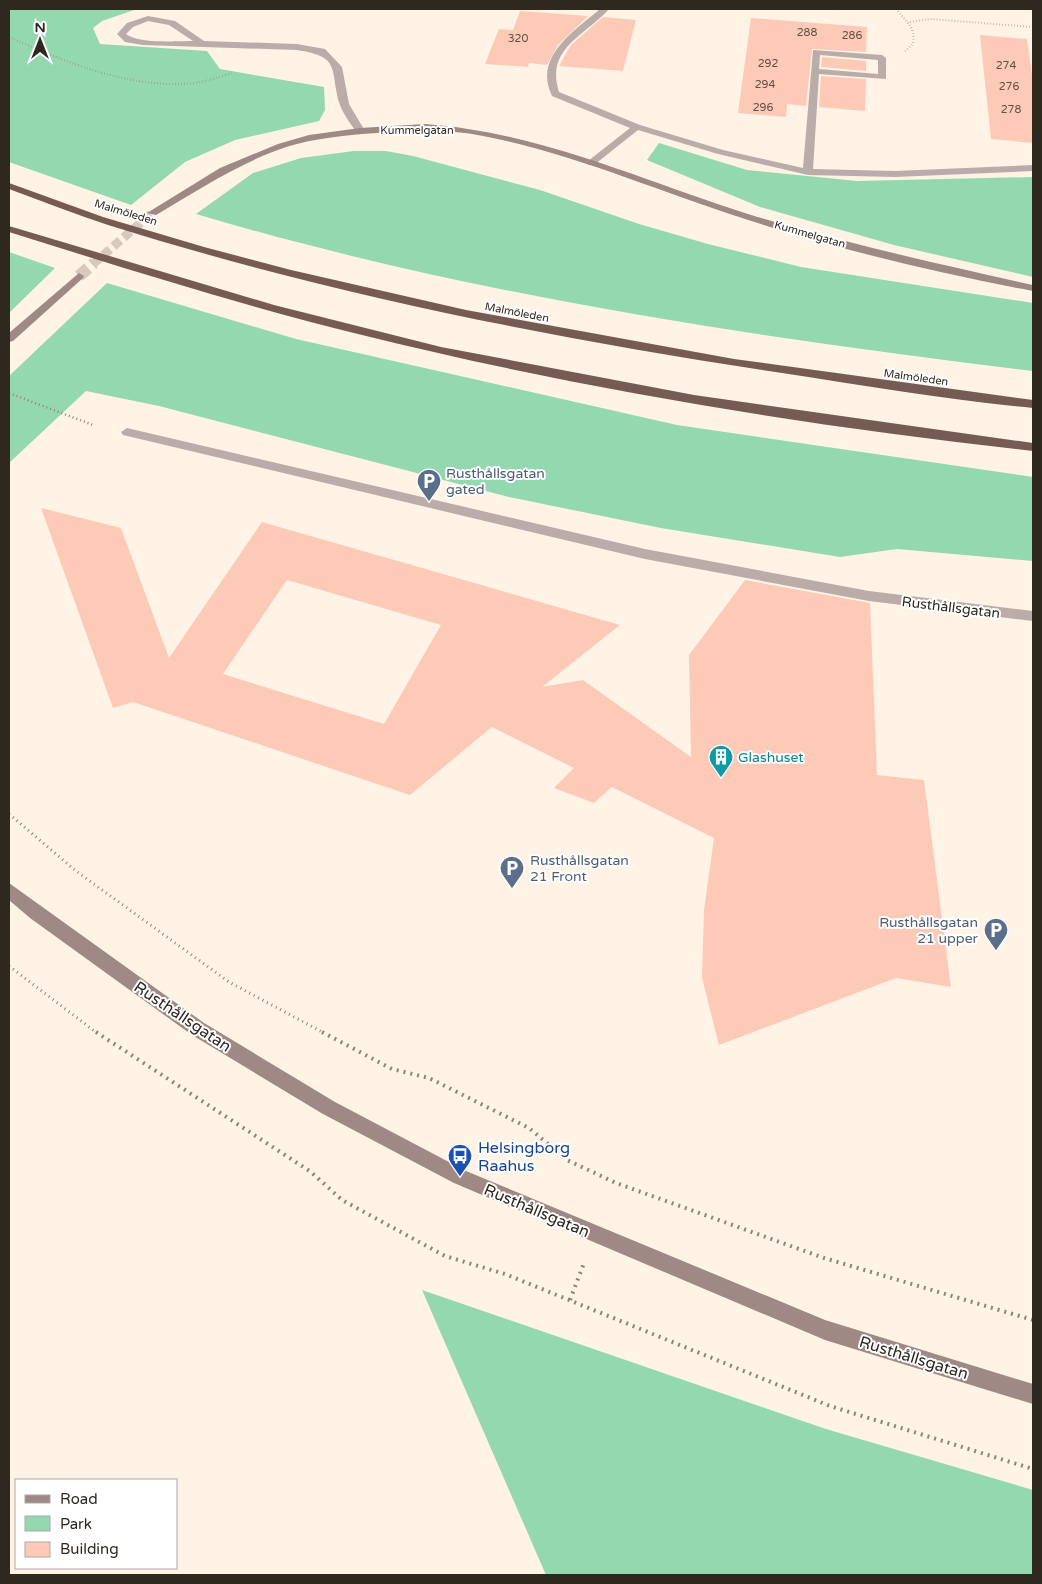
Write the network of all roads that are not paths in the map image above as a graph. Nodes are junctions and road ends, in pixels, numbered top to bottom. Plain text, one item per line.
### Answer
1 (605, 9) edge
2 (201, 43) junction
3 (814, 71) junction
4 (637, 127) junction
5 (360, 131) junction
6 (591, 163) junction
7 (1033, 168) edge
8 (808, 172) junction
9 (9, 186) edge
10 (152, 213) tunnel mouth
11 (9, 229) edge
12 (79, 276) tunnel mouth
13 (1033, 288) edge
14 (9, 339) edge
15 (1033, 404) edge
16 (127, 432) dead end
17 (1033, 448) edge
18 (1033, 616) edge
19 (9, 890) edge
20 (1033, 1394) edge

1 - 4 street
2 - 2 street, Kummelgatan
2 - 5 street, Kummelgatan
3 - 3 street
3 - 8 street
4 - 6 street
4 - 8 street
5 - 6 street, Kummelgatan
5 - 10 street, Kummelgatan
6 - 13 street, Kummelgatan
7 - 8 street
9 - 15 highway, Malmöleden
11 - 17 highway
12 - 14 street
16 - 18 street, Rusthållsgatan
19 - 20 street, Rusthållsgatan

